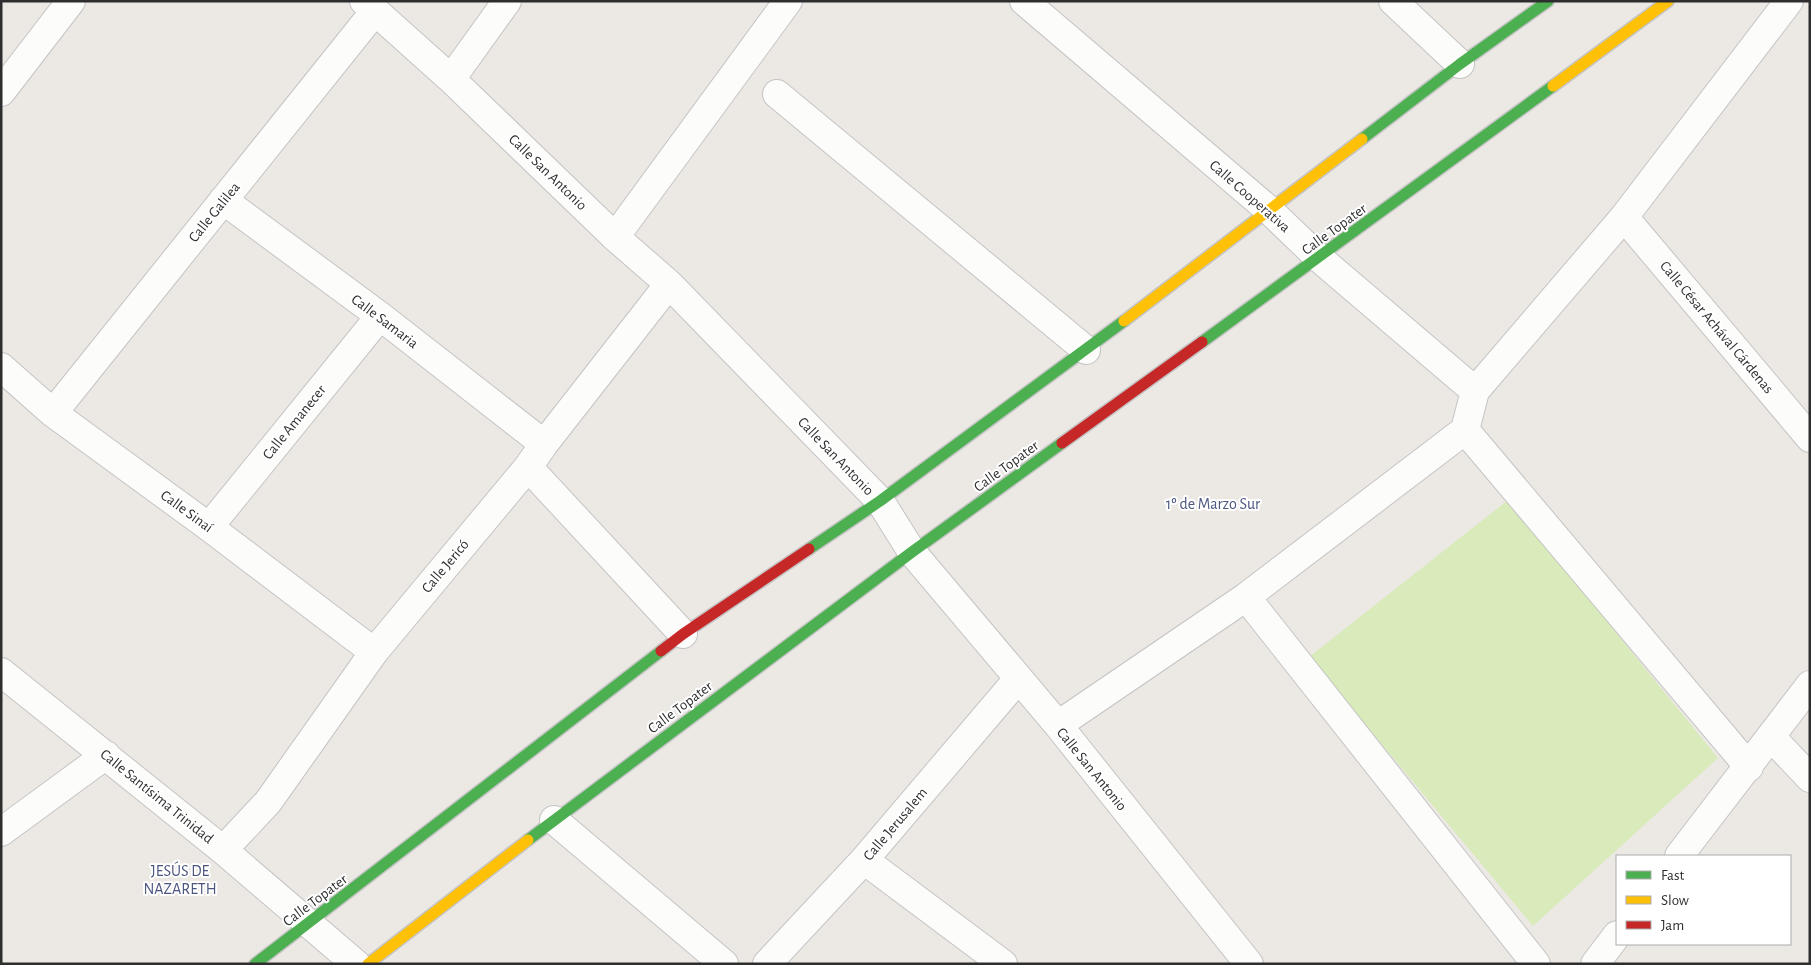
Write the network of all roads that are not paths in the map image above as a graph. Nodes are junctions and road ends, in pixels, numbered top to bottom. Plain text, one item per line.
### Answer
1 (71, 1) edge
2 (507, 1) edge
3 (788, 1) edge
4 (1024, 1) edge
5 (1393, 1) edge
6 (1548, 1) edge
7 (1668, 1) edge
8 (1788, 1) edge
9 (370, 6) edge
10 (1460, 64) junction
11 (452, 79) junction
12 (1, 92) edge
13 (777, 94) dead end
14 (223, 200) junction
15 (1269, 210) junction
16 (1624, 217) junction
17 (615, 237) junction
18 (1319, 258) junction
19 (669, 284) junction
20 (380, 316) junction
21 (1086, 350) junction
22 (1, 367) edge
23 (1476, 391) junction
24 (54, 413) junction
25 (1807, 428) edge
26 (1465, 430) junction
27 (544, 444) junction
28 (528, 467) junction
29 (880, 501) junction
30 (210, 528) junction
31 (912, 552) junction
32 (1246, 597) junction
33 (683, 634) junction
34 (374, 652) junction
35 (1, 672) edge
36 (1018, 679) junction
37 (1810, 685) edge
38 (1058, 725) junction
39 (1771, 737) junction
40 (106, 755) junction
41 (1749, 767) junction
42 (1810, 778) edge
43 (554, 820) junction
44 (1, 832) edge
45 (223, 850) junction
46 (1680, 855) edge
47 (864, 860) junction
48 (308, 924) junction
49 (1616, 936) edge
50 (255, 964) edge
51 (356, 964) edge
52 (368, 964) edge
53 (724, 964) edge
54 (767, 964) edge
55 (1003, 964) edge
56 (1249, 964) edge
57 (1536, 964) edge
58 (1595, 964) edge

1 - 12 street
2 - 11 street
3 - 17 street
4 - 15 street, Calle Cooperativa
5 - 10 street
6 - 10 street, Calle Topater
7 - 18 street, Calle Topater
8 - 16 street
9 - 11 street, Calle San Antonio
9 - 14 street, Calle Galilea
10 - 15 street, Calle Topater
11 - 17 street, Calle San Antonio
13 - 21 street
14 - 20 street, Calle Samaria
14 - 24 street, Calle Galilea
15 - 18 street, Calle Cooperativa
15 - 21 street, Calle Topater
16 - 23 street
16 - 25 street, Calle César Achával Cárdenas
17 - 19 street, Calle San Antonio
18 - 23 street, Calle Cooperativa
18 - 31 street, Calle Topater
19 - 27 street, Calle Jericó
19 - 29 street, Calle San Antonio
20 - 27 street, Calle Samaria
20 - 30 street, Calle Amanecer
21 - 29 street, Calle Topater
22 - 24 street, Calle Sinaí
23 - 26 street
24 - 30 street, Calle Sinaí
26 - 32 street
26 - 41 street
27 - 28 street, Calle Jericó
28 - 33 street
28 - 34 street, Calle Jericó
29 - 31 street, Calle San Antonio
29 - 33 street, Calle Topater
30 - 34 street, Calle Sinaí
31 - 36 street, Calle San Antonio
31 - 43 street, Calle Topater
32 - 38 street
32 - 57 street
33 - 48 street, Calle Topater
34 - 45 street, Calle Jericó
35 - 40 street, Calle Santísima Trinidad
36 - 38 street, Calle San Antonio
36 - 47 street, Calle Jerusalem
37 - 39 street
38 - 56 street, Calle San Antonio
39 - 41 street
39 - 42 street
40 - 44 street
40 - 45 street, Calle Santísima Trinidad
41 - 46 street
43 - 52 street, Calle Topater
43 - 53 street
45 - 48 street, Calle Santísima Trinidad
47 - 54 street, Calle Jerusalem
47 - 55 street
48 - 50 street, Calle Topater
48 - 51 street, Calle Santísima Trinidad
49 - 58 street

